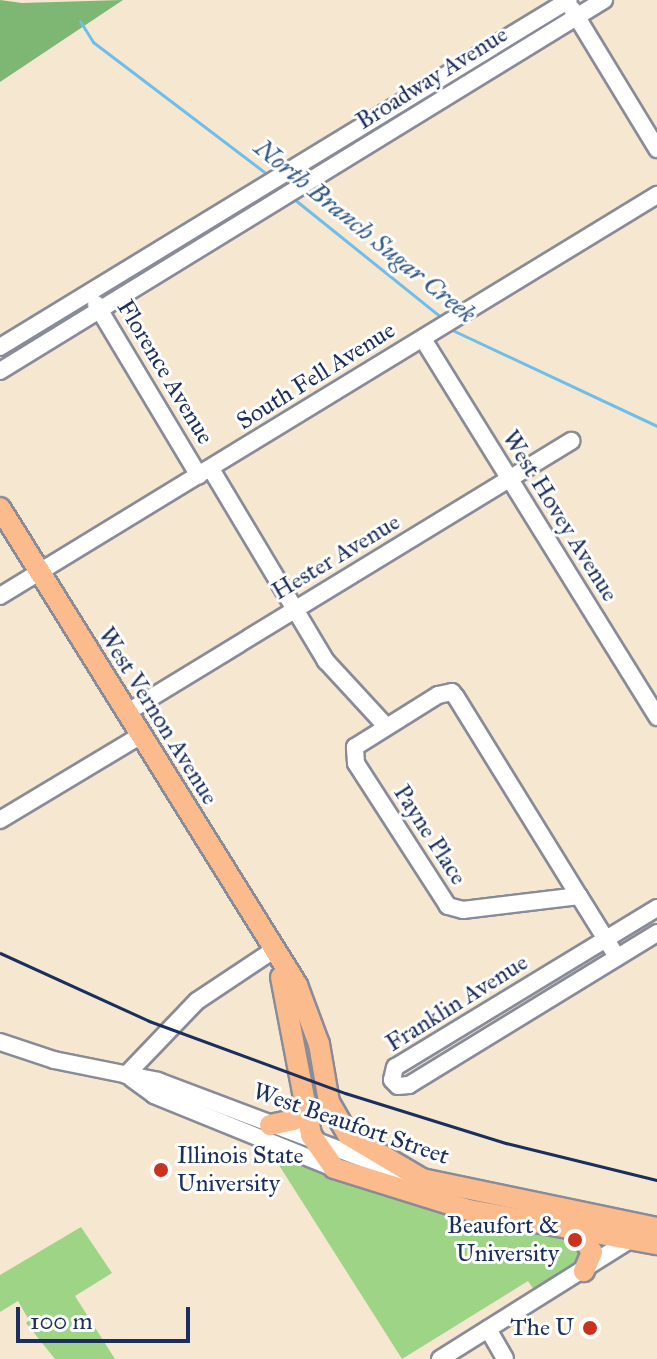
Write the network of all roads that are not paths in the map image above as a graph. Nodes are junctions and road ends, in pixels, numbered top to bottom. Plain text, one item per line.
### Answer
1 (604, 0) edge
2 (568, 1) edge
3 (577, 17) junction
4 (657, 149) edge
5 (315, 154) junction
6 (320, 176) junction
7 (657, 195) edge
8 (244, 198) junction
9 (257, 215) junction
10 (92, 291) junction
11 (98, 311) junction
12 (430, 335) junction
13 (0, 347) edge
14 (0, 371) edge
15 (571, 441) dead end
16 (205, 473) junction
17 (509, 479) junction
18 (0, 508) edge
19 (39, 572) junction
20 (0, 596) edge
21 (296, 610) junction
22 (126, 713) junction
23 (657, 717) edge
24 (386, 726) junction
25 (140, 736) junction
26 (0, 820) edge
27 (579, 896) junction
28 (657, 908) edge
29 (657, 933) edge
30 (606, 939) junction
31 (272, 951) junction
32 (617, 957) junction
33 (0, 1042) edge
34 (126, 1075) junction
35 (305, 1100) junction
36 (270, 1125) junction
37 (314, 1142) junction
38 (334, 1168) junction
39 (422, 1179) junction
40 (577, 1229) junction
41 (655, 1230) edge
42 (631, 1240) junction
43 (584, 1271) junction
44 (488, 1329) junction
45 (440, 1359) edge
46 (505, 1359) edge

1 - 3 street, Broadway Avenue
2 - 3 street
2 - 5 street, Broadway Avenue
3 - 4 street
3 - 6 street, Broadway Avenue
5 - 6 street
5 - 8 street, Broadway Avenue
6 - 9 street, Broadway Avenue
7 - 12 street, South Fell Avenue
8 - 9 street
8 - 10 street
9 - 11 street
10 - 11 street, Florence Avenue
10 - 13 street
11 - 14 street
11 - 16 street, Florence Avenue
12 - 16 street, South Fell Avenue
12 - 17 street, West Hovey Avenue
15 - 17 street, Hester Avenue
16 - 19 street, South Fell Avenue
16 - 21 street, Florence Avenue
17 - 21 street, Hester Avenue
17 - 23 street, West Hovey Avenue
18 - 19 main road, West Vernon Avenue
19 - 20 street, South Fell Avenue
19 - 22 main road, West Vernon Avenue
21 - 22 street, Hester Avenue
21 - 24 street
22 - 25 main road, West Vernon Avenue
24 - 27 street, Payne Place
24 - 27 street, Payne Place
25 - 26 street
25 - 31 main road, West Vernon Avenue
27 - 30 street, Payne Place
28 - 30 street, Franklin Avenue
29 - 32 street, Franklin Avenue
30 - 32 street, Payne Place
30 - 32 street, Franklin Avenue
31 - 34 street
31 - 35 main road, West Vernon Avenue
31 - 39 main road, West Vernon Avenue
33 - 34 street, West Beaufort Street
34 - 36 street, West Beaufort Street
34 - 38 street, West Beaufort Street
35 - 36 main road
35 - 37 main road, West Vernon Avenue
36 - 37 street, West Beaufort Street
37 - 38 main road, West Vernon Avenue
37 - 39 street, West Beaufort Street
38 - 40 main road, West Beaufort Street
39 - 41 main road, West Beaufort Street
40 - 42 main road, West Beaufort Street
40 - 43 main road
41 - 42 main road, West Beaufort Street
42 - 43 street
43 - 44 street
44 - 45 street
44 - 46 street

